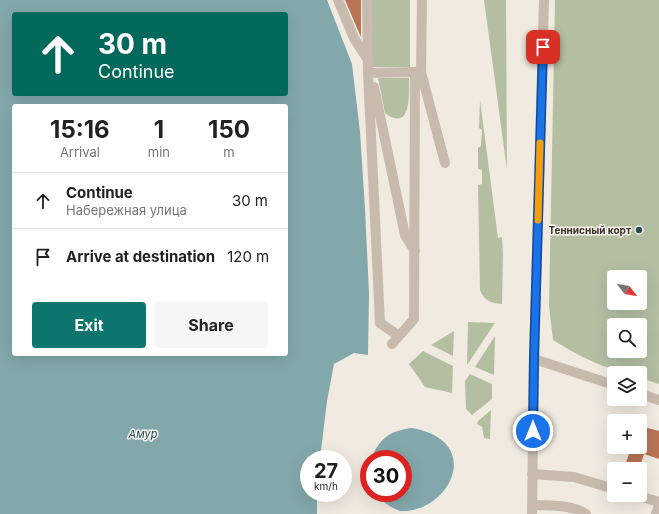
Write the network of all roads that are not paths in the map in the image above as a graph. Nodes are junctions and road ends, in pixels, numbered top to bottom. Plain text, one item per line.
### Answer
1 (338, 0) edge
2 (367, 0) edge
3 (422, 0) edge
4 (544, 0) edge
5 (368, 60) junction
6 (370, 72) junction
7 (418, 72) junction
8 (445, 163) dead end
9 (415, 250) junction
10 (534, 358) junction
11 (607, 383) edge
12 (647, 396) edge
13 (659, 400) edge
14 (532, 474) junction
15 (607, 487) edge
16 (647, 498) edge
17 (659, 502) edge
18 (659, 506) edge
19 (532, 509) edge
20 (586, 514) edge
21 (656, 514) edge

1 - 5 street
2 - 5 street
3 - 7 street
4 - 10 street
5 - 6 street
6 - 7 street
6 - 9 street
6 - 9 street
7 - 8 street
7 - 9 street
10 - 11 street
10 - 14 street
12 - 13 street
14 - 15 street
14 - 19 street
16 - 17 street
18 - 21 street
19 - 20 street

